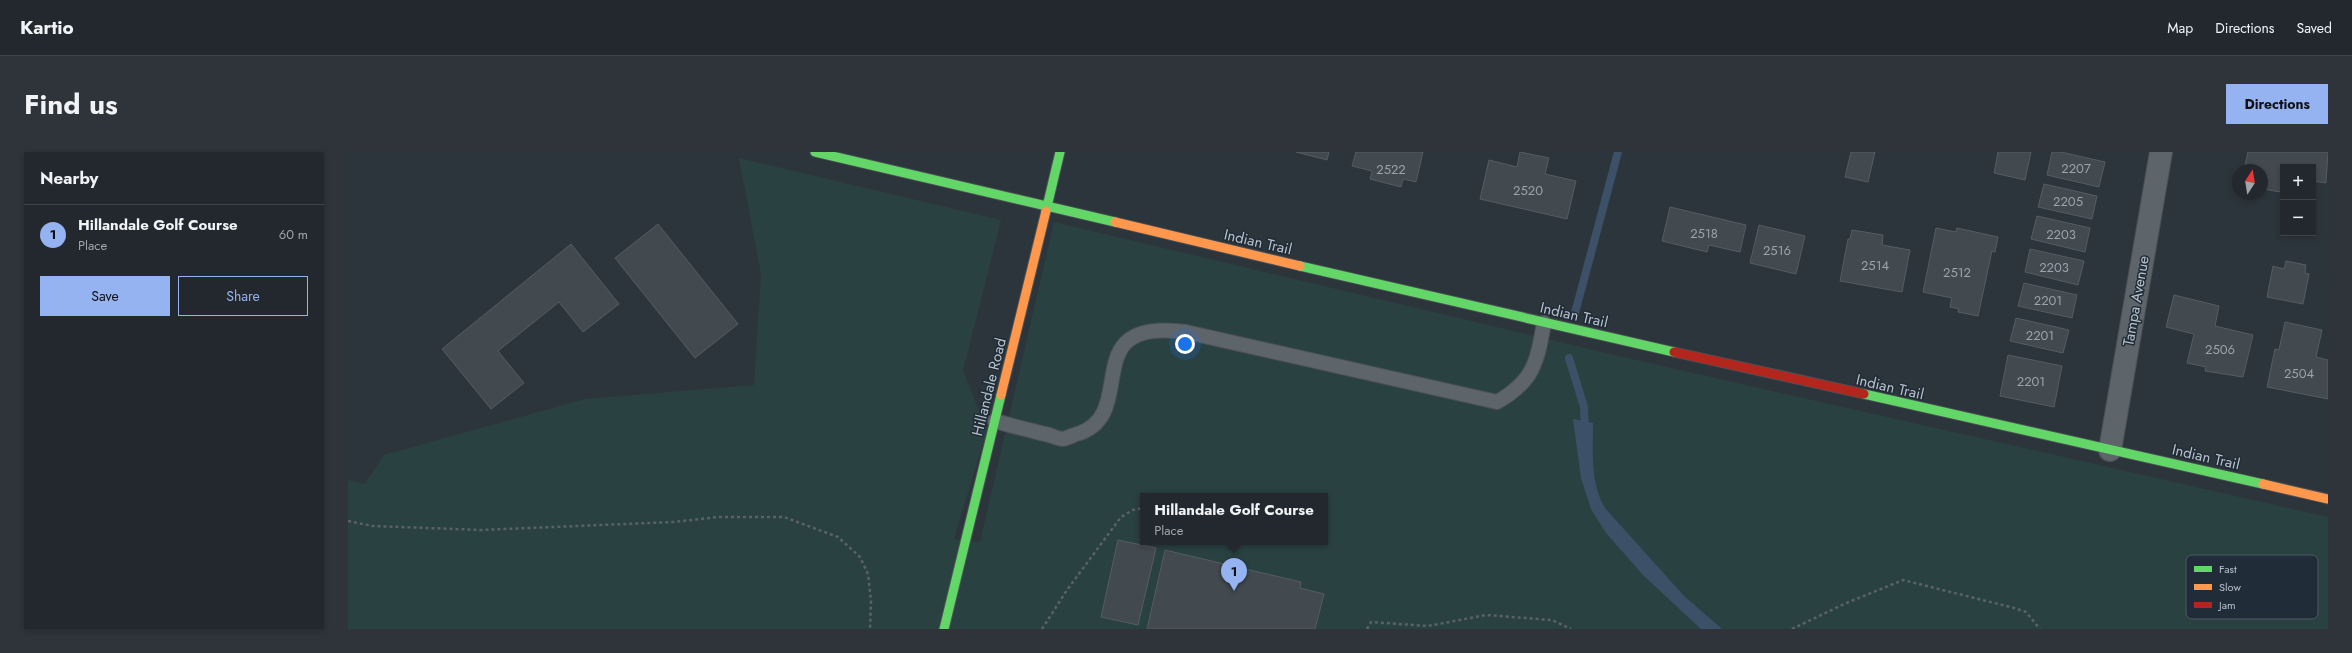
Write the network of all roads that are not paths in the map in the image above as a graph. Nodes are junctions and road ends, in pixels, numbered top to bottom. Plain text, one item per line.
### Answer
1 (815, 152) edge
2 (1060, 152) edge
3 (2161, 152) edge
4 (1047, 206) junction
5 (1544, 323) junction
6 (995, 421) junction
7 (2110, 450) junction
8 (2328, 499) edge
9 (944, 629) edge

1 - 4 street, Indian Trail
2 - 4 street, Hillandale Road
3 - 7 street, Tampa Avenue
4 - 5 street, Indian Trail
4 - 6 street, Hillandale Road
5 - 6 lane
5 - 7 street, Indian Trail
6 - 9 street, Hillandale Road
7 - 8 street, Indian Trail

